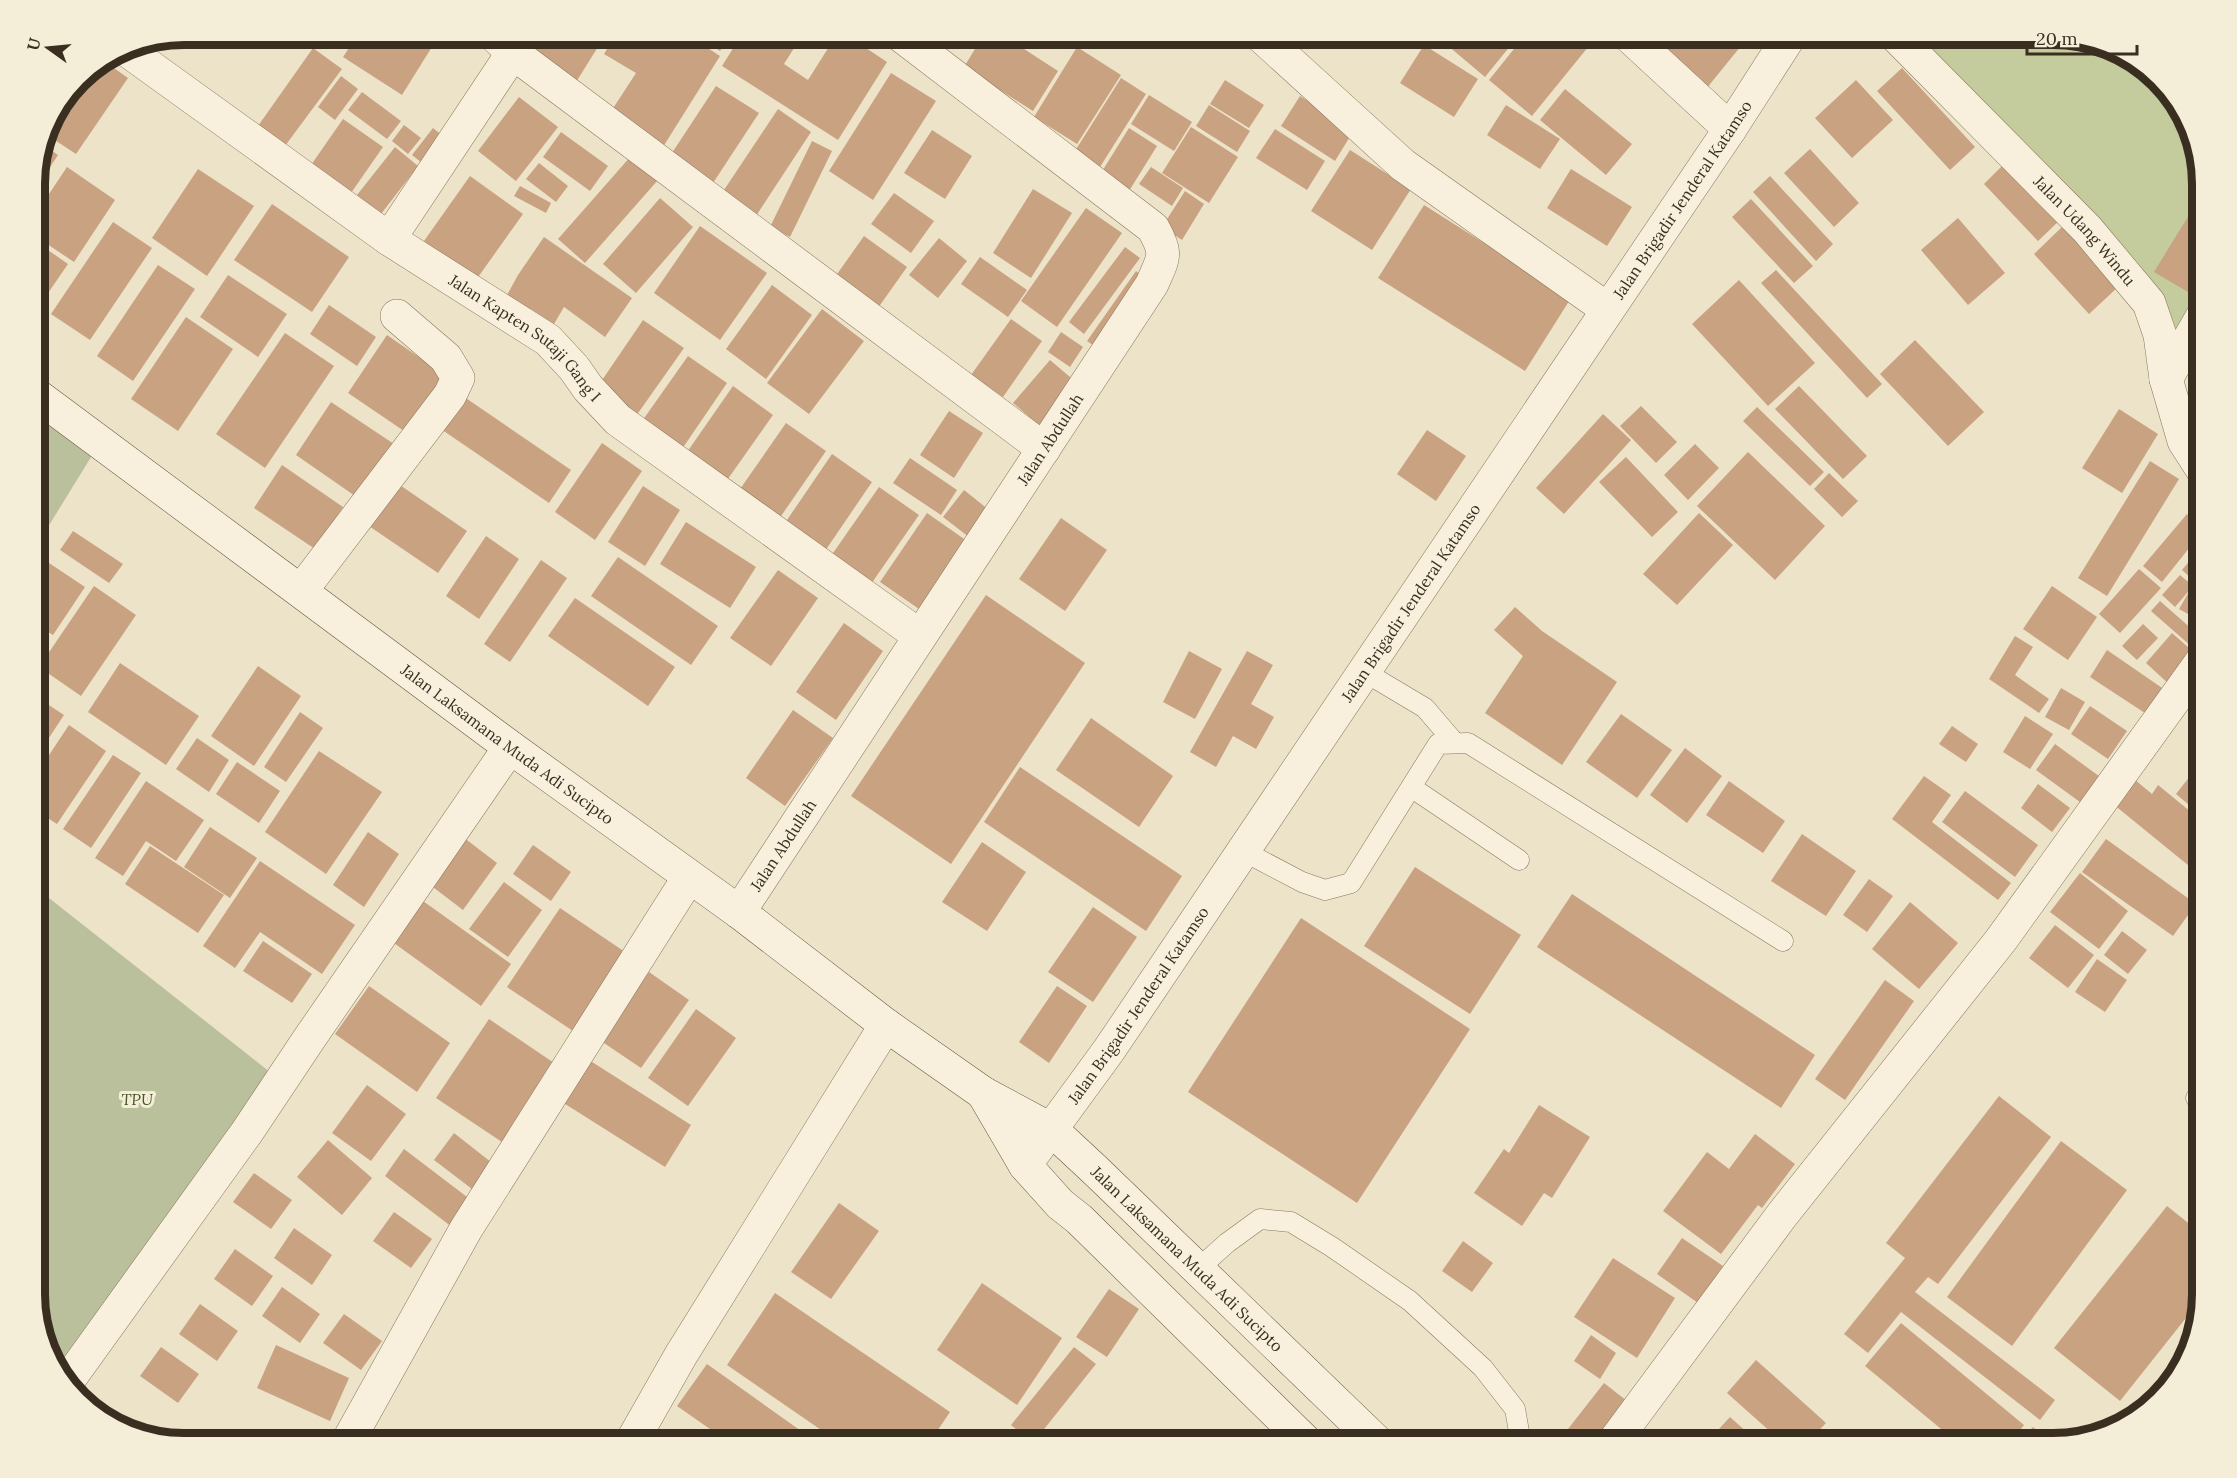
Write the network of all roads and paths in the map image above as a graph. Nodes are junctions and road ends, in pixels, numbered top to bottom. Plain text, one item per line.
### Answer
1 (508, 45) edge
2 (515, 45) edge
3 (913, 45) edge
4 (1271, 45) edge
5 (1639, 45) edge
6 (1784, 45) edge
7 (1905, 45) edge
8 (133, 55) edge
9 (1730, 129) junction
10 (389, 239) junction
11 (1607, 309) junction
12 (397, 316) dead end
13 (2192, 334) edge
14 (2166, 379) junction
15 (45, 401) edge
16 (1044, 449) junction
17 (2192, 453) edge
18 (301, 591) junction
19 (920, 636) junction
20 (1363, 671) junction
21 (2192, 675) edge
22 (1455, 743) junction
23 (510, 747) junction
24 (1411, 787) junction
25 (1243, 851) junction
26 (1519, 860) dead end
27 (689, 877) junction
28 (739, 912) junction
29 (1783, 941) dead end
30 (886, 1025) junction
31 (982, 1093) junction
32 (1052, 1130) junction
33 (1025, 1165) junction
34 (1198, 1269) junction
35 (72, 1376) edge
36 (353, 1433) edge
37 (637, 1433) edge
38 (1297, 1433) edge
39 (1368, 1433) edge
40 (1519, 1433) edge
41 (1620, 1433) edge

1 - 10 street
2 - 16 street
3 - 16 street, Jalan Abdullah
4 - 11 street
5 - 9 street
6 - 9 street, Jalan Brigadir Jenderal Katamso
7 - 14 street, Jalan Udang Windu
8 - 10 street, Jalan Kapten Sutaji Gang I
9 - 11 street, Jalan Brigadir Jenderal Katamso
10 - 19 street, Jalan Kapten Sutaji Gang I
11 - 20 street, Jalan Brigadir Jenderal Katamso
12 - 18 street
13 - 14 street
14 - 17 street, Jalan Udang Windu
15 - 18 street, Jalan Laksamana Muda Adi Sucipto
16 - 19 street, Jalan Abdullah
18 - 23 street, Jalan Laksamana Muda Adi Sucipto
19 - 28 street, Jalan Abdullah
20 - 22 lane
20 - 25 street, Jalan Brigadir Jenderal Katamso
21 - 41 street
22 - 24 lane
22 - 29 lane
23 - 27 street, Jalan Laksamana Muda Adi Sucipto
23 - 35 street
24 - 25 lane
24 - 26 lane
25 - 32 street, Jalan Brigadir Jenderal Katamso
27 - 28 street, Jalan Laksamana Muda Adi Sucipto
27 - 36 street
28 - 30 street, Jalan Laksamana Muda Adi Sucipto
30 - 31 street, Jalan Laksamana Muda Adi Sucipto
30 - 37 street
31 - 32 street, Jalan Laksamana Muda Adi Sucipto
31 - 33 street, Jalan Laksamana Muda Adi Sucipto
32 - 33 street, Jalan Brigadir Jenderal Katamso
32 - 34 street, Jalan Laksamana Muda Adi Sucipto
33 - 38 street, Jalan Laksamana Muda Adi Sucipto
34 - 39 street, Jalan Laksamana Muda Adi Sucipto
34 - 40 lane

